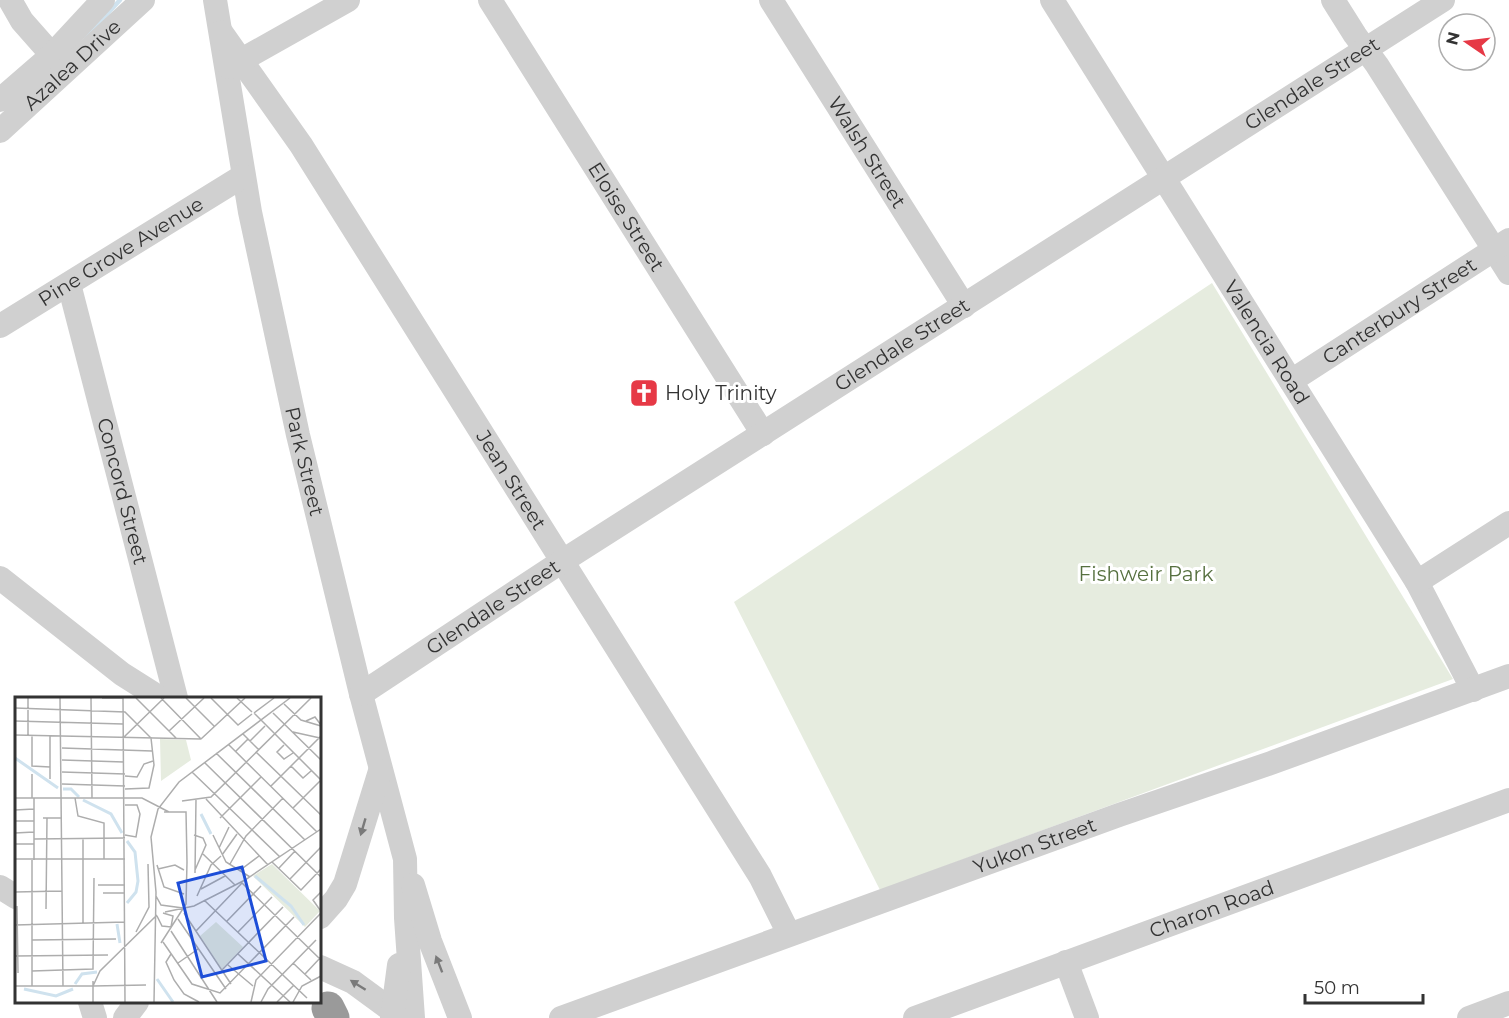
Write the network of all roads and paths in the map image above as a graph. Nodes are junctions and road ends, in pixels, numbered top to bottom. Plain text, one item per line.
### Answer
1 (10, 0) edge
2 (103, 0) edge
3 (143, 0) edge
4 (215, 0) edge
5 (348, 0) edge
6 (490, 0) edge
7 (771, 0) edge
8 (1052, 0) edge
9 (1333, 0) edge
10 (1443, 0) edge
11 (1366, 49) junction
12 (52, 55) junction
13 (234, 64) junction
14 (0, 100) edge
15 (0, 131) edge
16 (243, 176) junction
17 (1164, 177) junction
18 (1502, 245) edge
19 (1509, 273) edge
20 (69, 284) junction
21 (964, 306) junction
22 (0, 326) edge
23 (1291, 381) junction
24 (763, 434) junction
25 (1509, 524) edge
26 (561, 562) junction
27 (0, 578) edge
28 (1417, 582) junction
29 (1509, 676) edge
30 (1473, 690) junction
31 (361, 694) junction
32 (157, 697) edge
33 (175, 697) edge
34 (380, 771) junction
35 (1509, 800) edge
36 (405, 859) junction
37 (0, 887) edge
38 (15, 896) edge
39 (321, 916) edge
40 (789, 934) junction
41 (1066, 962) junction
42 (321, 967) edge
43 (90, 1003) edge
44 (136, 1003) edge
45 (1509, 1003) edge
46 (400, 1016) edge
47 (95, 1018) edge
48 (124, 1018) edge
49 (460, 1018) edge
50 (561, 1018) edge
51 (915, 1018) edge
52 (1087, 1018) edge
53 (1468, 1018) edge

1 - 12 street
2 - 12 street, Azalea Drive
3 - 15 street, Azalea Drive
4 - 13 street, Park Street
5 - 13 street
6 - 24 street, Eloise Street
7 - 21 street, Walsh Street
8 - 17 street, Valencia Road
9 - 11 street
10 - 11 street, Glendale Street
11 - 17 street, Glendale Street
11 - 18 street
12 - 14 street, Azalea Drive
13 - 16 street, Park Street
13 - 26 street, Jean Street
16 - 20 street, Pine Grove Avenue
16 - 31 street, Park Street
17 - 21 street, Glendale Street
17 - 23 street, Valencia Road
18 - 19 street
18 - 23 street, Canterbury Street
20 - 22 street, Pine Grove Avenue
20 - 33 street, Concord Street
21 - 24 street, Glendale Street
23 - 28 street, Valencia Road
24 - 26 street, Glendale Street
25 - 28 street
26 - 31 street, Glendale Street
26 - 40 street, Jean Street
27 - 32 street
28 - 30 street, Valencia Road
29 - 30 street, Yukon Street
30 - 40 street, Yukon Street
31 - 34 street, Park Street
34 - 36 street, Park Street
34 -> 39 street
35 - 41 street, Charon Road
36 - 46 street, Park Street
49 -> 36 street
37 - 38 street
40 - 50 street, Yukon Street
41 - 51 street, Charon Road
41 - 52 street
46 -> 42 street
43 - 47 street
44 - 48 street
45 - 53 street

